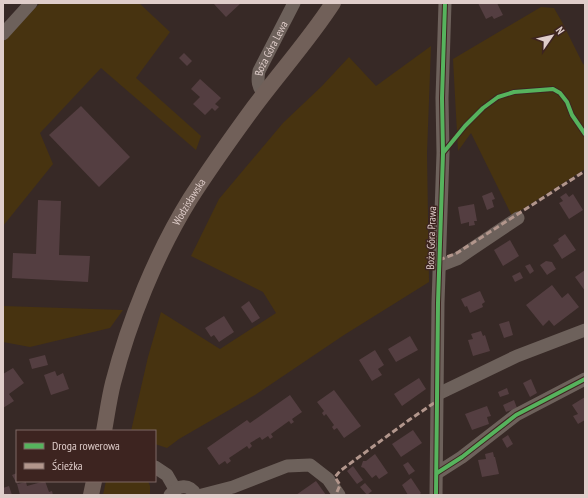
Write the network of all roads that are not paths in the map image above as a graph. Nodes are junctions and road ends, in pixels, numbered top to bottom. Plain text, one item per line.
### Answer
1 (31, 3) edge
2 (294, 3) edge
3 (333, 3) edge
4 (445, 3) edge
5 (3, 34) edge
6 (264, 94) junction
7 (518, 218) dead end
8 (439, 266) junction
9 (585, 330) edge
10 (585, 379) edge
11 (438, 394) junction
12 (104, 430) edge
13 (156, 468) edge
14 (437, 473) junction
15 (94, 482) edge
16 (173, 492) edge
17 (91, 495) edge
18 (196, 495) edge
19 (202, 495) edge
20 (339, 495) edge
21 (436, 495) edge

1 - 5 street
2 - 6 street, Boża Góra Lewa
3 - 6 main road, Wodzisławska
4 - 8 street, Boża Góra Prawa
6 - 12 main road, Wodzisławska
7 - 8 street, Boża Góra Prawa
8 - 11 street, Boża Góra Prawa
9 - 11 street
10 - 14 street
11 - 14 street, Boża Góra Prawa
13 - 16 street
14 - 21 street, Boża Góra Prawa
15 - 17 main road
16 - 18 street
19 - 20 street

